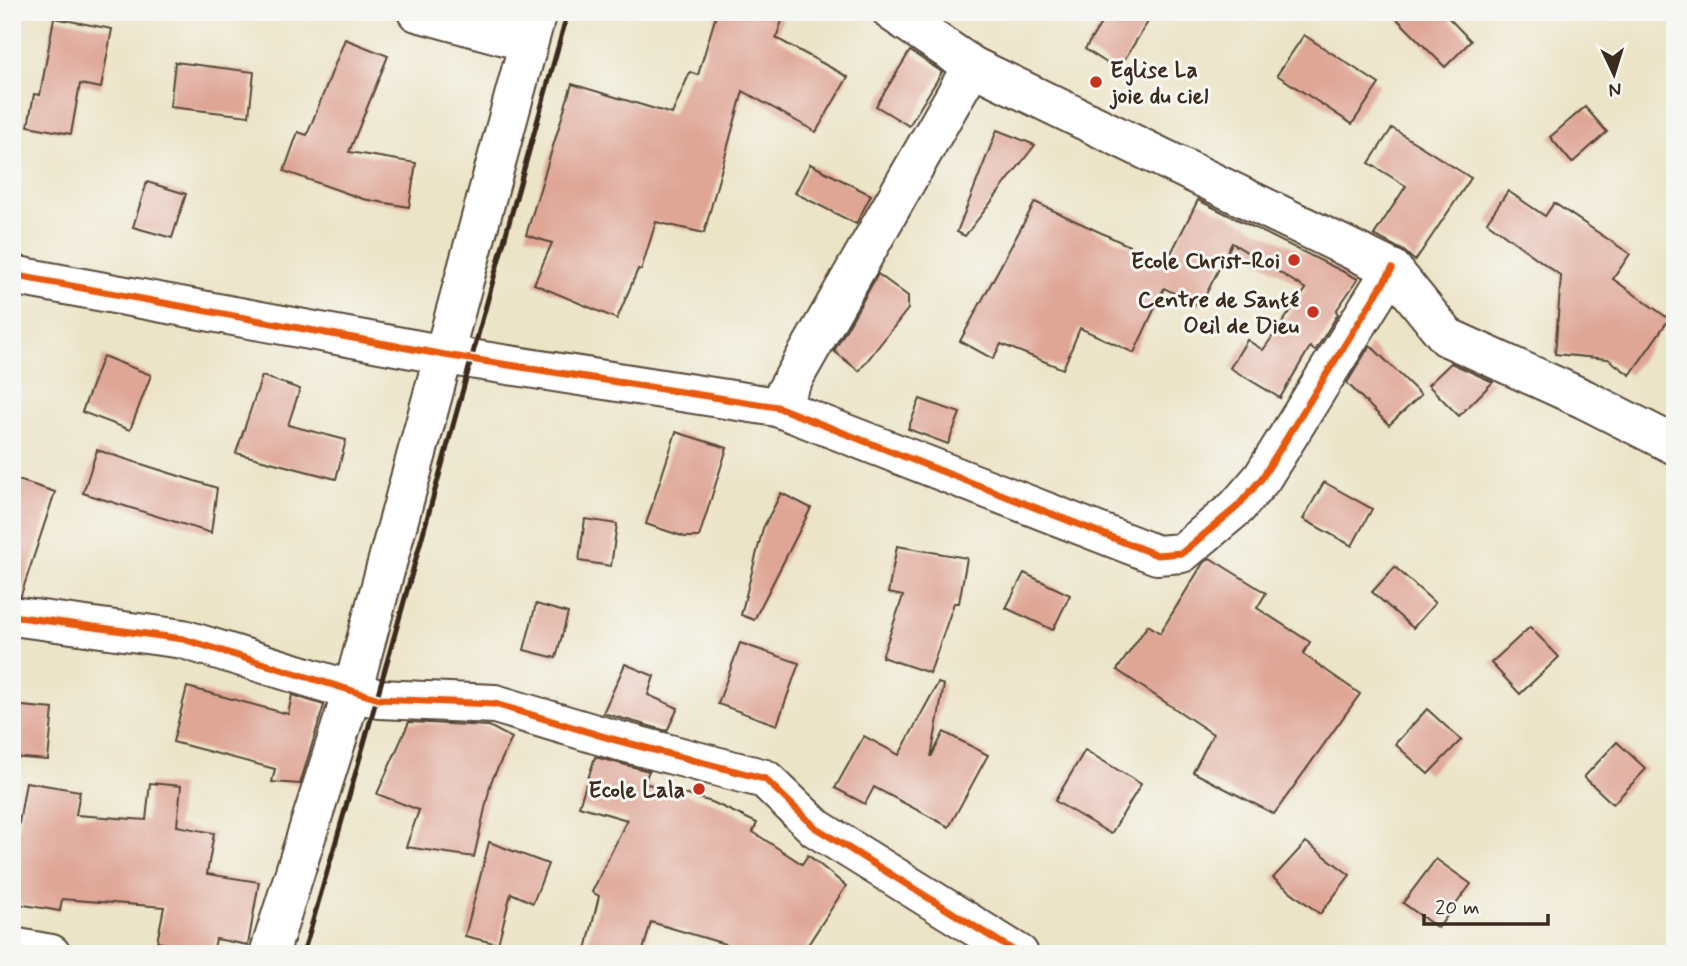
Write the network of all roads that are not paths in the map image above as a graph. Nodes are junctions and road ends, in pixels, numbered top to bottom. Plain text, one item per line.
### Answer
1 (417, 12) edge
2 (892, 12) edge
3 (532, 27) edge
4 (972, 66) junction
5 (1392, 269) junction
6 (12, 275) edge
7 (445, 355) junction
8 (777, 407) junction
9 (1675, 445) edge
10 (12, 616) edge
11 (352, 692) junction
12 (12, 947) edge
13 (51, 954) edge
14 (269, 954) edge
15 (1019, 954) edge

1 - 3 street
2 - 4 street
3 - 7 street
4 - 5 street
4 - 8 street
5 - 8 street
5 - 9 street
6 - 7 street
7 - 8 street
7 - 11 street
10 - 11 street
11 - 14 street
11 - 15 street
12 - 13 street

